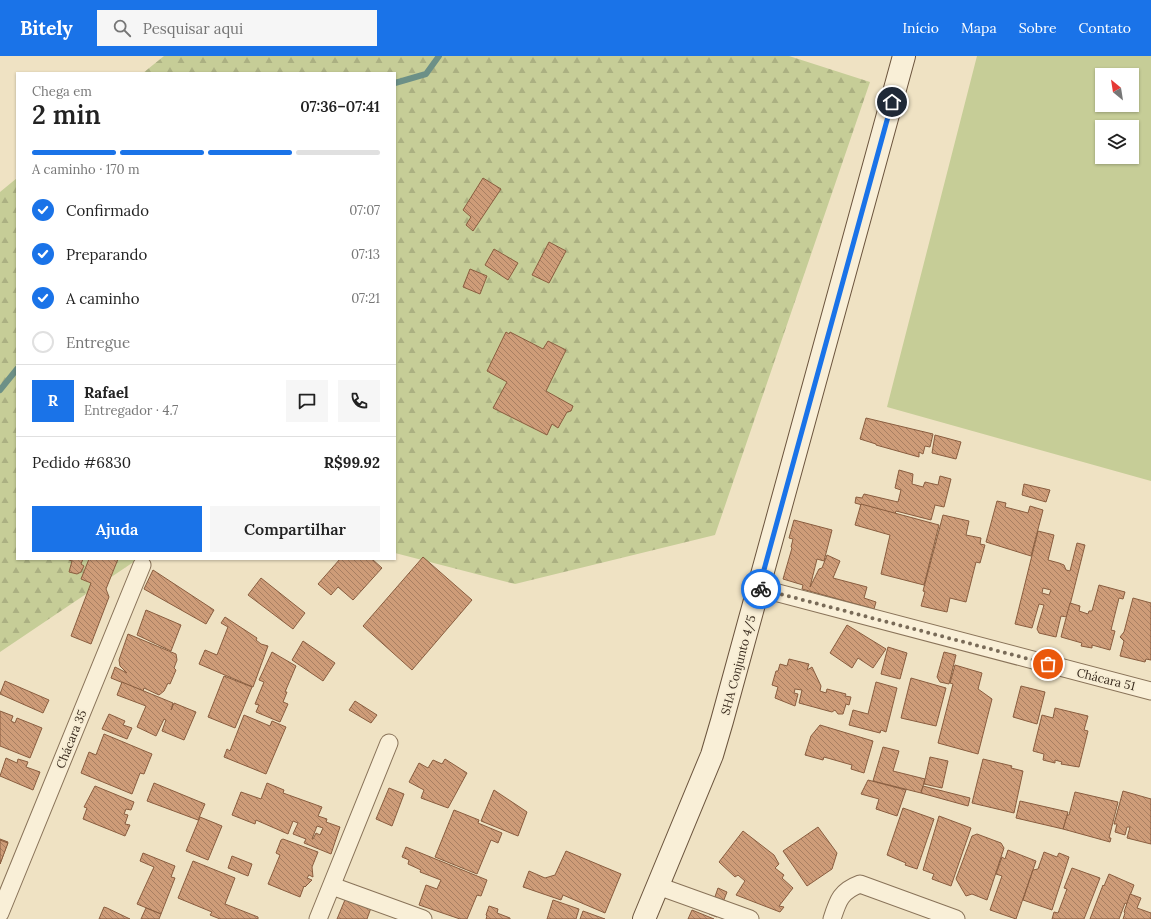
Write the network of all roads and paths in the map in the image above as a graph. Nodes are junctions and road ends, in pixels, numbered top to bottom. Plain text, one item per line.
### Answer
1 (904, 56) edge
2 (142, 565) dead end
3 (759, 588) junction
4 (1151, 691) edge
5 (389, 743) dead end
6 (332, 886) junction
7 (658, 886) junction
8 (0, 913) edge
9 (318, 919) edge
10 (423, 919) edge
11 (644, 919) edge
12 (750, 919) edge
13 (832, 919) edge
14 (956, 919) edge

1 - 3 street, SHA Conjunto 4/5
2 - 8 street, Chácara 35
3 - 4 street, Chácara 51
3 - 7 street, SHA Conjunto 4/5
5 - 6 street
6 - 9 street
6 - 10 street
7 - 11 street, SHA Conjunto 4/5
7 - 12 street
13 - 14 street

